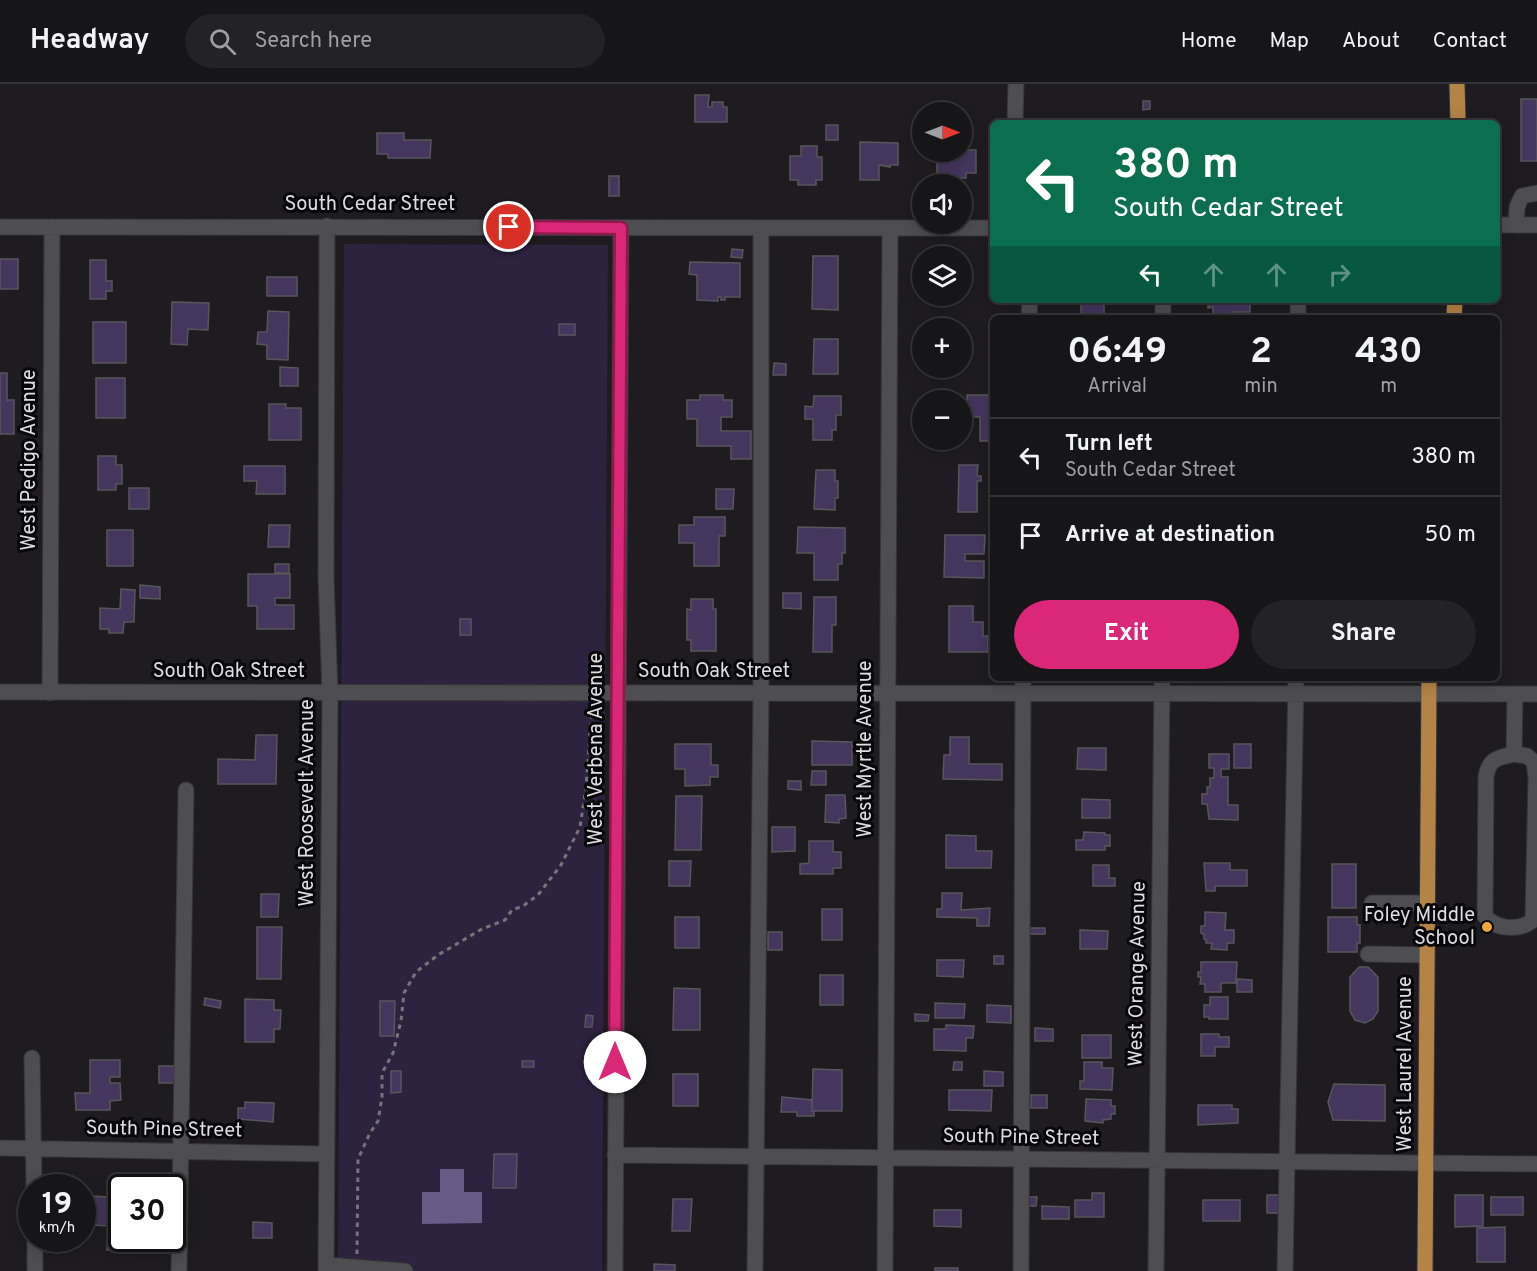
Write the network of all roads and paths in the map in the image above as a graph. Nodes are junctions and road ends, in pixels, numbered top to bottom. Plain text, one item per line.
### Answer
1 (1016, 84) edge
2 (1457, 84) edge
3 (1015, 120) edge
4 (1458, 120) edge
5 (1537, 193) edge
6 (1500, 225) edge
7 (1516, 225) junction
8 (1537, 225) edge
9 (327, 226) junction
10 (0, 227) edge
11 (52, 227) junction
12 (621, 228) junction
13 (761, 228) junction
14 (890, 228) junction
15 (990, 228) edge
16 (1296, 681) edge
17 (1429, 681) edge
18 (1023, 686) edge
19 (1162, 686) edge
20 (0, 692) edge
21 (50, 693) junction
22 (330, 693) junction
23 (593, 693) junction
24 (619, 693) junction
25 (761, 693) junction
26 (887, 693) junction
27 (1296, 694) junction
28 (1429, 694) junction
29 (1515, 694) junction
30 (1537, 694) edge
31 (1514, 754) junction
32 (186, 790) dead end
33 (1372, 903) dead end
34 (1428, 903) junction
35 (1368, 954) dead end
36 (1427, 955) junction
37 (32, 1058) dead end
38 (0, 1148) edge
39 (33, 1148) junction
40 (180, 1151) junction
41 (326, 1154) junction
42 (615, 1155) junction
43 (757, 1156) junction
44 (885, 1158) junction
45 (1021, 1159) junction
46 (1157, 1160) junction
47 (1288, 1163) junction
48 (1426, 1164) junction
49 (1537, 1164) edge
50 (34, 1174) edge
51 (35, 1252) edge
52 (326, 1268) edge
53 (356, 1268) junction
54 (35, 1271) edge
55 (179, 1271) edge
56 (405, 1271) edge
57 (615, 1271) edge
58 (755, 1271) edge
59 (885, 1271) edge
60 (1021, 1271) edge
61 (1156, 1271) edge
62 (1285, 1271) edge
63 (1425, 1271) edge

1 - 3 street
2 - 4 main road
5 - 7 street
6 - 7 street
7 - 8 street
9 - 11 street, South Cedar Street
9 - 12 street, South Cedar Street
9 - 22 street, West Roosevelt Avenue
10 - 11 street, South Cedar Street
11 - 21 street, West Pedigo Avenue
12 - 13 street, South Cedar Street
12 - 24 street, West Verbena Avenue
13 - 14 street, South Cedar Street
13 - 25 street
14 - 15 street, South Cedar Street
14 - 26 street, West Myrtle Avenue
16 - 27 street
17 - 28 main road, West Laurel Avenue
18 - 19 street, South Oak Street
18 - 26 street, South Oak Street
18 - 45 street
19 - 27 street, South Oak Street
19 - 46 street, West Orange Avenue
20 - 21 street, South Oak Street
21 - 22 street, South Oak Street
22 - 23 street, South Oak Street
22 - 41 street, West Roosevelt Avenue
23 - 24 street, South Oak Street
23 - 53 path
24 - 25 street, South Oak Street
24 - 42 street, West Verbena Avenue
25 - 26 street, South Oak Street
25 - 43 street
26 - 44 street, West Myrtle Avenue
27 - 28 street, South Oak Street
27 - 47 street
28 - 29 street, South Oak Street
28 - 34 main road, West Laurel Avenue
29 - 30 street, South Oak Street
29 - 31 street
31 - 31 street
32 - 40 street
33 - 34 street
34 - 36 main road, West Laurel Avenue
35 - 36 street
36 - 48 main road, West Laurel Avenue
37 - 39 street
38 - 39 street, South Pine Street
39 - 40 street, South Pine Street
39 - 50 street
40 - 41 street, South Pine Street
40 - 55 street
41 - 52 street, West Roosevelt Avenue
42 - 43 street, South Pine Street
42 - 57 street, West Verbena Avenue
43 - 44 street, South Pine Street
43 - 58 street
44 - 45 street, South Pine Street
44 - 59 street, West Myrtle Avenue
45 - 46 street, South Pine Street
45 - 60 street
46 - 47 street, South Pine Street
46 - 61 street, West Orange Avenue
47 - 48 street, South Pine Street
47 - 62 street
48 - 49 street, South Pine Street
48 - 63 main road, West Laurel Avenue
51 - 54 street
52 - 53 street
53 - 56 street

